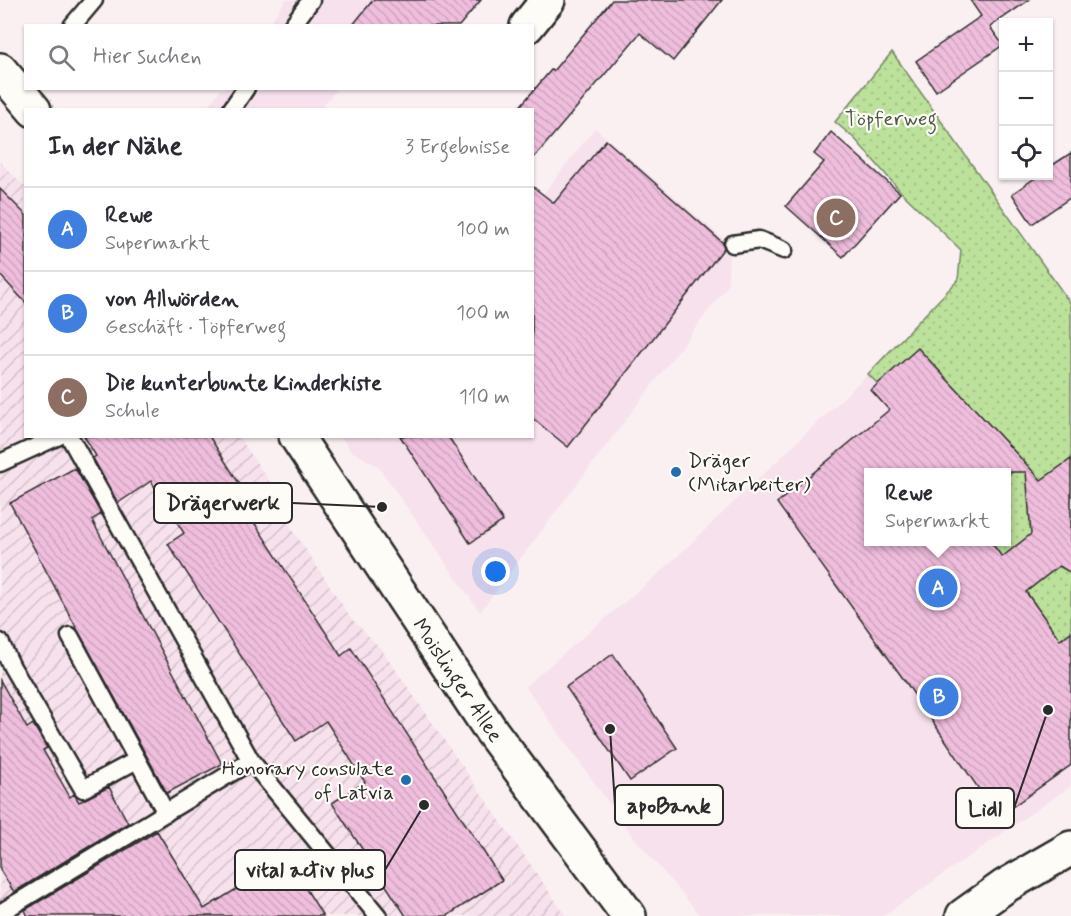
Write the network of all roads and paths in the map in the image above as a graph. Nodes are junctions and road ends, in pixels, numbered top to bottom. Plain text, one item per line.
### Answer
1 (94, 0) edge
2 (311, 0) edge
3 (548, 0) edge
4 (74, 24) edge
5 (293, 24) edge
6 (529, 24) edge
7 (12, 74) edge
8 (245, 90) edge
9 (33, 108) edge
10 (232, 108) edge
11 (733, 244) dead end
12 (784, 250) dead end
13 (55, 438) edge
14 (70, 438) edge
15 (297, 438) edge
16 (0, 463) edge
17 (70, 636) dead end
18 (0, 642) edge
19 (6, 670) edge
20 (137, 760) junction
21 (251, 761) junction
22 (166, 813) junction
23 (1071, 848) edge
24 (0, 913) edge
25 (378, 916) edge
26 (629, 916) edge
27 (963, 916) edge

1 - 4 lane
2 - 5 lane
3 - 6 main road
7 - 9 main road
8 - 10 lane
11 - 12 lane
13 - 16 lane
14 - 21 lane
15 - 26 main road, Moislinger Allee
17 - 20 lane
18 - 19 lane
19 - 20 lane
20 - 22 lane
21 - 22 lane
21 - 25 lane
22 - 24 lane
23 - 27 main road

